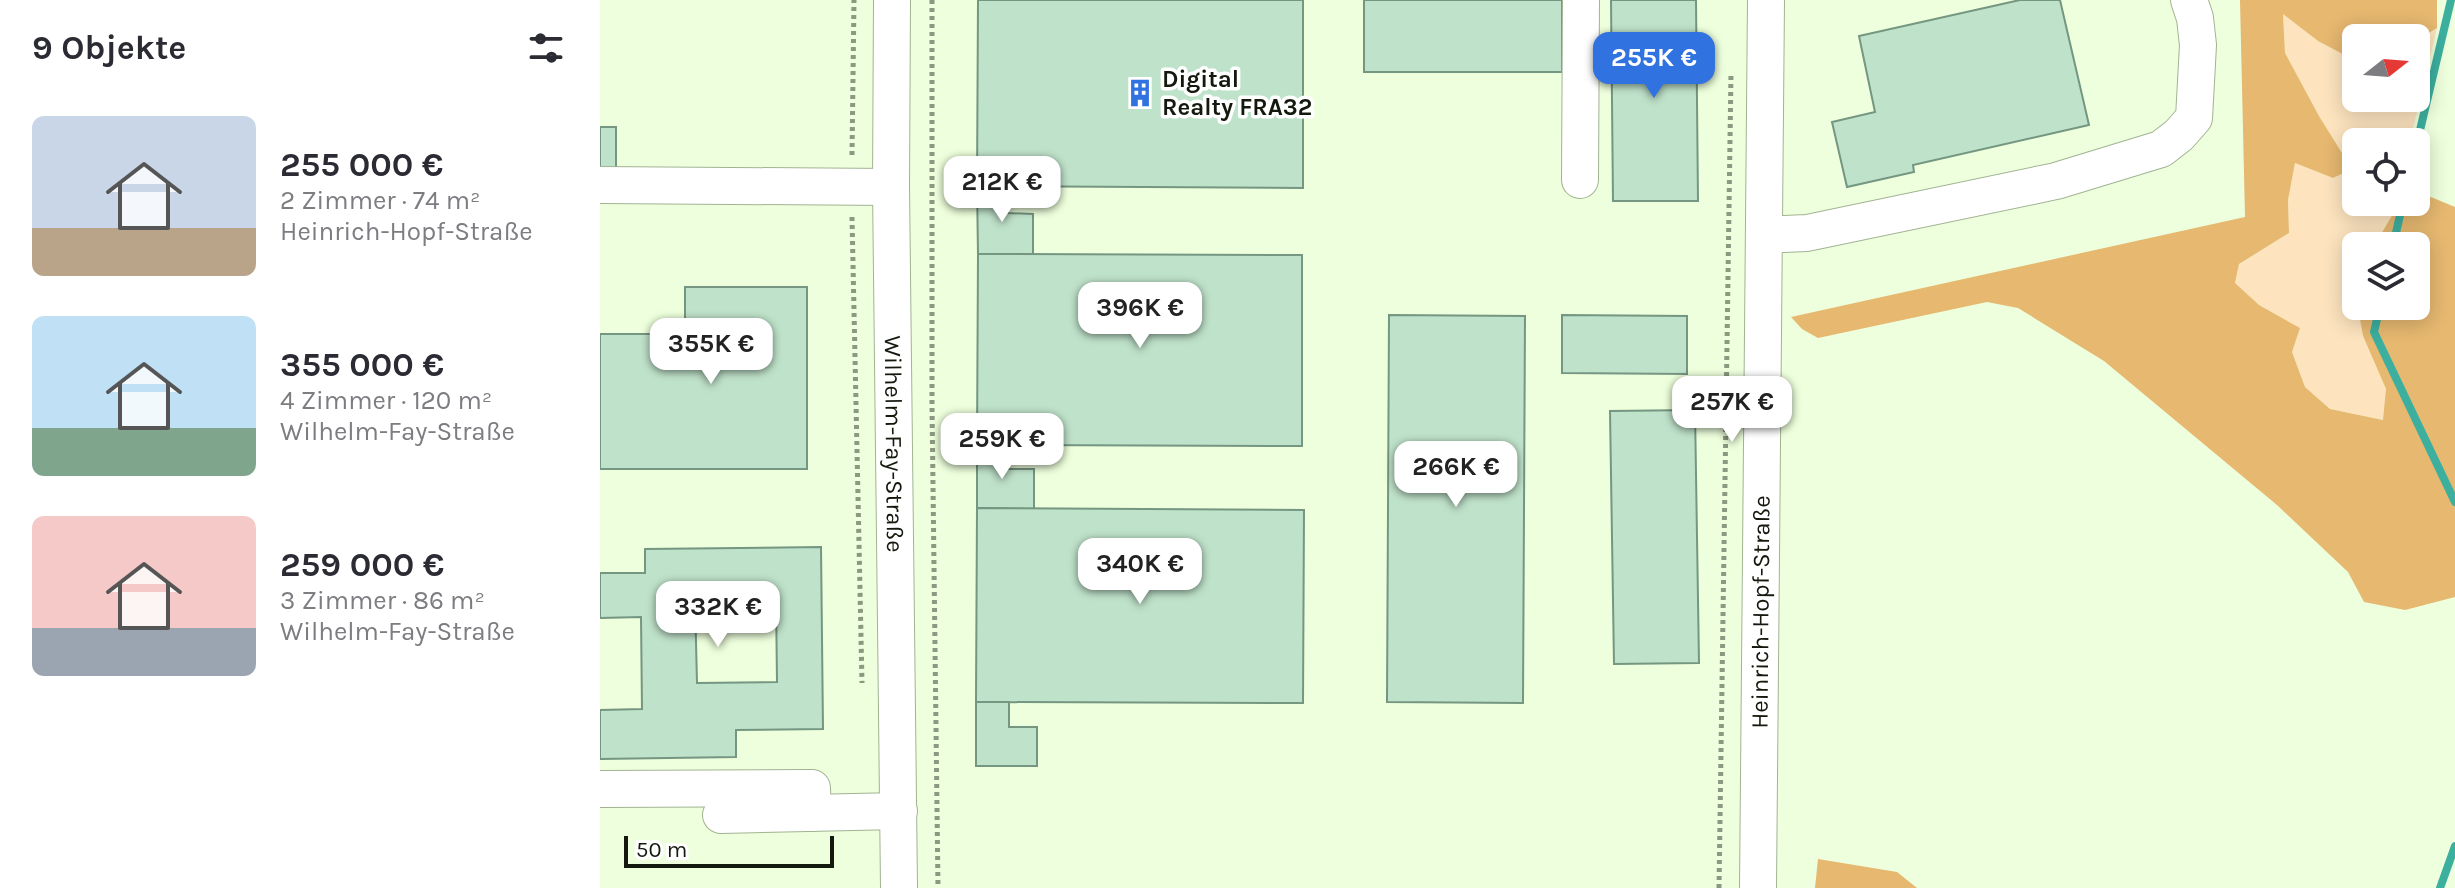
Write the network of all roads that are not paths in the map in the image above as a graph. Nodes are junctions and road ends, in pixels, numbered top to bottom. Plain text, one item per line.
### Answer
1 (892, 0) edge
2 (1581, 0) edge
3 (1766, 0) edge
4 (2189, 0) edge
5 (1580, 180) dead end
6 (600, 185) edge
7 (891, 187) junction
8 (1764, 235) junction
9 (600, 789) edge
10 (899, 811) junction
11 (813, 813) junction
12 (721, 815) dead end
13 (899, 888) edge
14 (1758, 888) edge

1 - 7 street, Wilhelm-Fay-Straße
2 - 5 street
3 - 8 street, Heinrich-Hopf-Straße
4 - 8 street
6 - 7 street
7 - 10 street, Wilhelm-Fay-Straße
8 - 14 street, Heinrich-Hopf-Straße
9 - 11 street
10 - 11 street
10 - 13 street, Wilhelm-Fay-Straße
11 - 12 street

